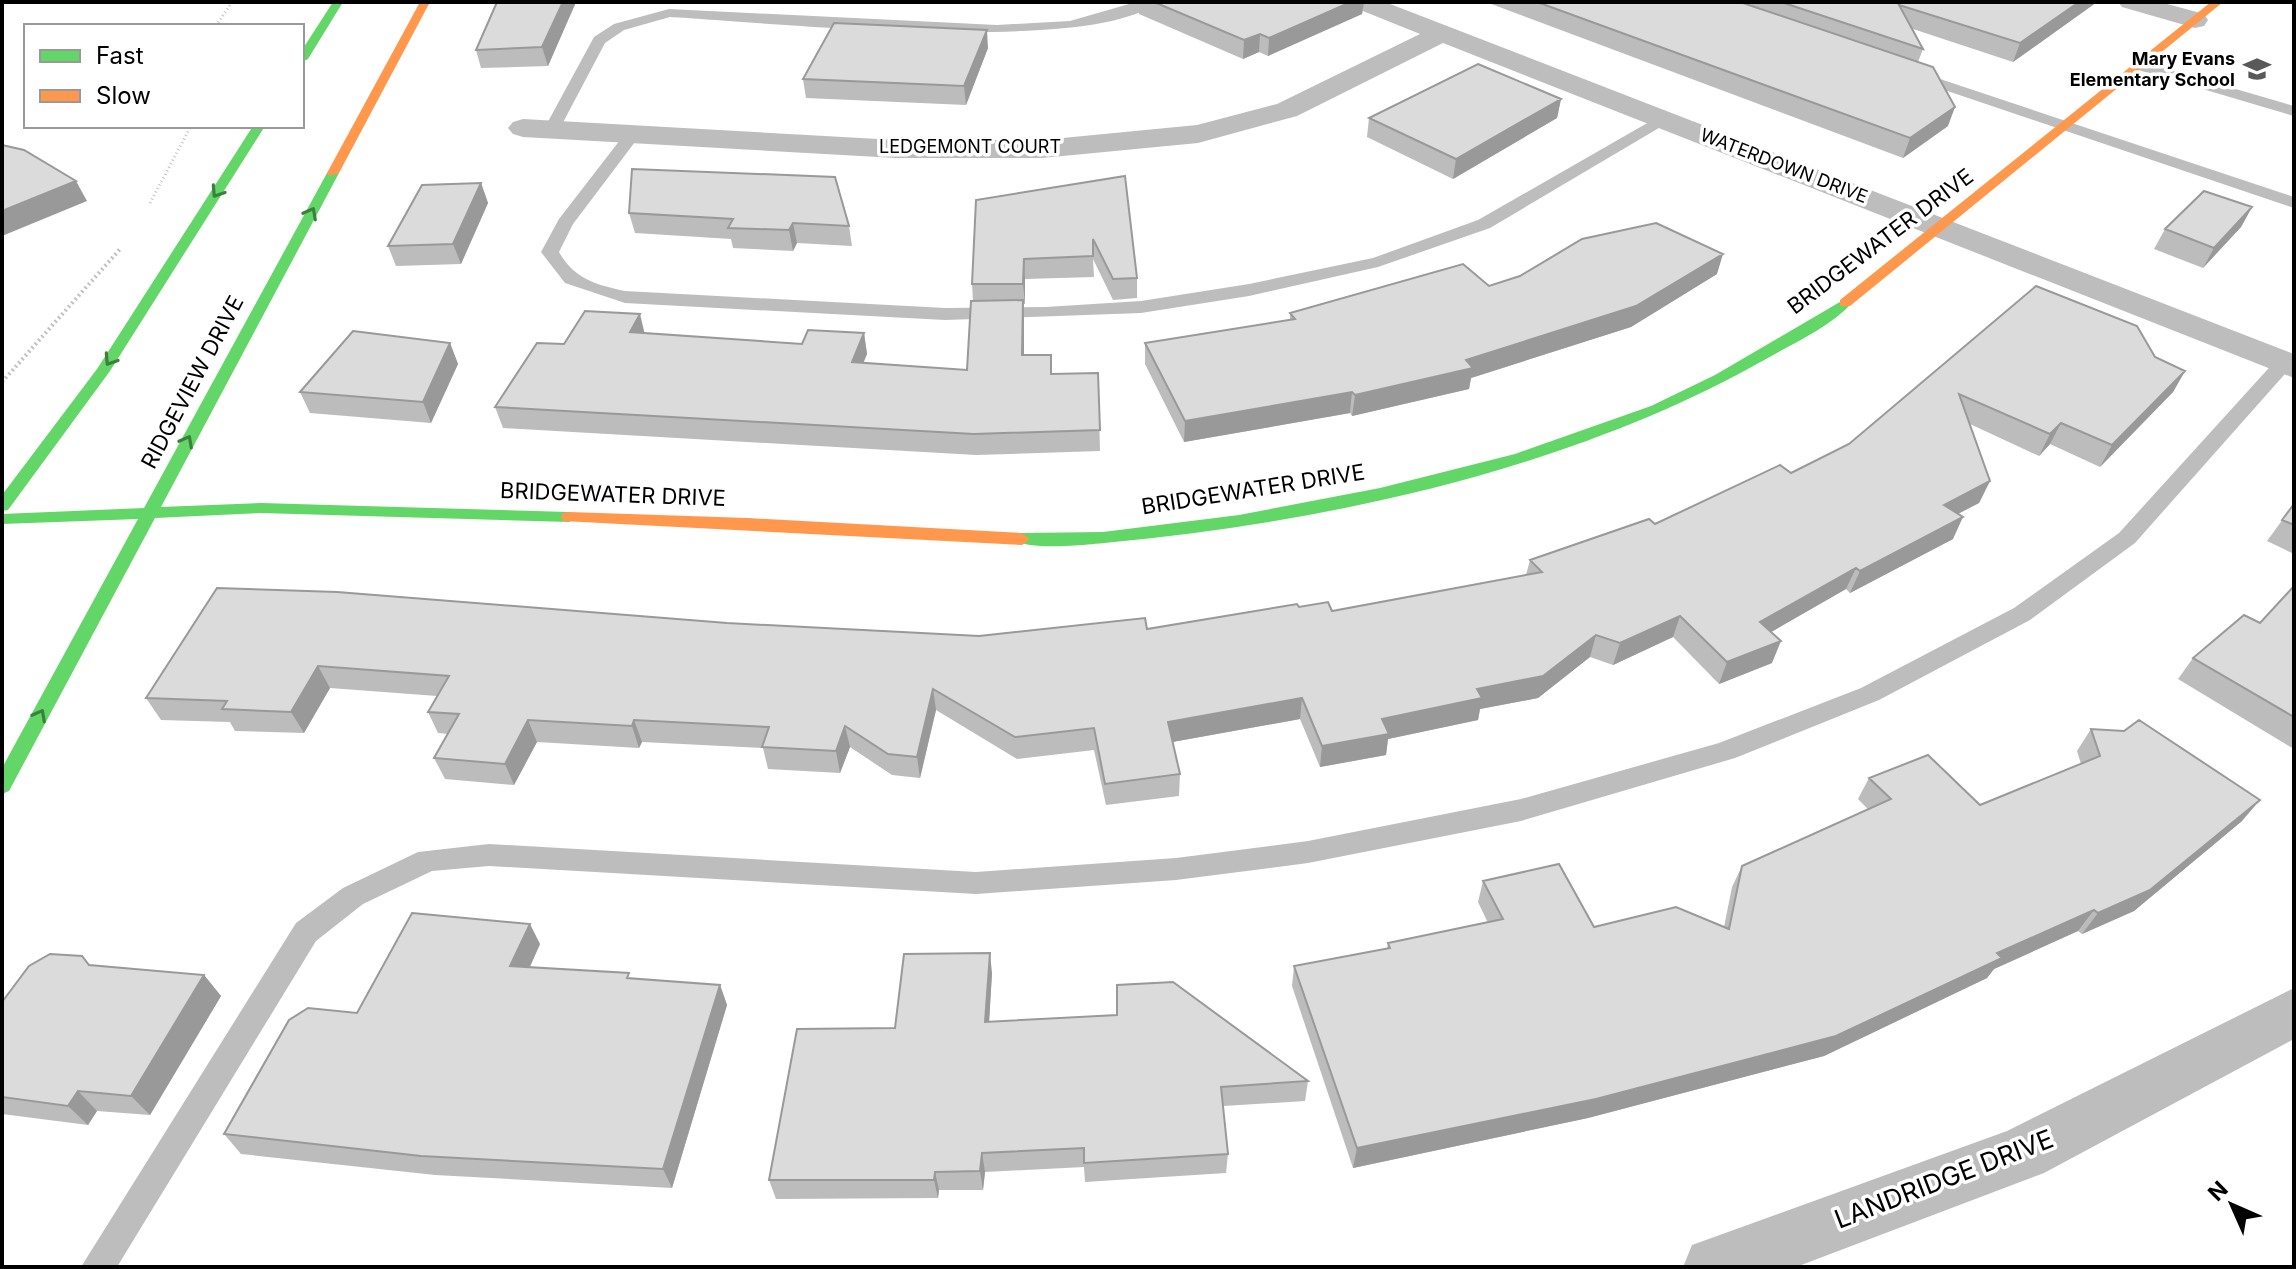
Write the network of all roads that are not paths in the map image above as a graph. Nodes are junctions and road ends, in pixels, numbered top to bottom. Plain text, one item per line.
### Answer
1 (338, 2) edge
2 (425, 2) edge
3 (1150, 2) edge
4 (1362, 2) edge
5 (2131, 2) edge
6 (2218, 2) edge
7 (2195, 20) junction
8 (1443, 33) junction
9 (304, 56) edge
10 (2140, 66) junction
11 (1904, 72) edge
12 (2293, 110) edge
13 (1663, 119) junction
14 (2064, 127) junction
15 (258, 128) edge
16 (538, 128) joint
17 (633, 134) junction
18 (2294, 203) edge
19 (1940, 228) junction
20 (2289, 365) edge
21 (2, 506) edge
22 (150, 510) junction
23 (2, 519) edge
24 (2, 786) edge
25 (2294, 1012) edge
26 (98, 1267) edge
27 (1714, 1267) edge

1 - 9 street
22 -> 2 street, RIDGEVIEW DRIVE
3 - 16 lane
4 - 8 street, WATERDOWN DRIVE
5 - 7 street
6 - 7 street, BRIDGEWATER DRIVE
7 - 10 street, BRIDGEWATER DRIVE
8 - 13 street, WATERDOWN DRIVE
8 - 17 street, LEDGEMONT COURT
10 - 12 lane
10 - 14 street, BRIDGEWATER DRIVE
11 - 14 lane
13 - 17 lane
13 - 19 street, WATERDOWN DRIVE
14 - 18 lane
14 - 19 street, BRIDGEWATER DRIVE
15 -> 21 street
16 - 17 street, LEDGEMONT COURT
19 - 20 street, WATERDOWN DRIVE
19 - 22 street, BRIDGEWATER DRIVE
20 - 26 lane
22 - 23 street, BRIDGEWATER DRIVE
24 -> 22 street, RIDGEVIEW DRIVE
25 - 27 street, LANDRIDGE DRIVE

